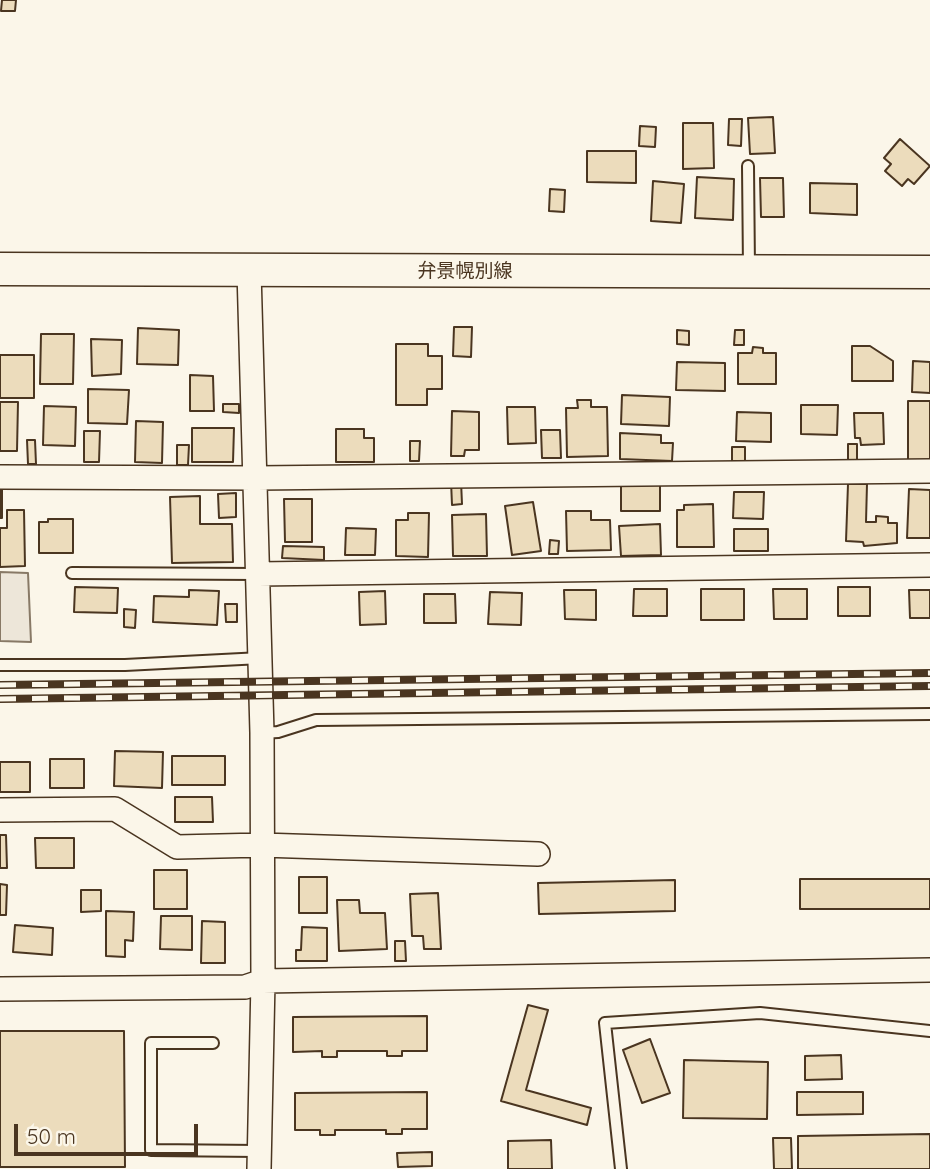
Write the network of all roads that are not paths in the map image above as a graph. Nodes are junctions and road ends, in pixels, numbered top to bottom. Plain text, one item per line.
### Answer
1 (748, 166) dead end
2 (0, 269) edge
3 (249, 271) junction
4 (749, 272) junction
5 (930, 272) edge
6 (930, 471) edge
7 (0, 477) edge
8 (257, 478) junction
9 (930, 565) edge
10 (72, 573) dead end
11 (258, 574) junction
12 (261, 658) junction
13 (0, 665) edge
14 (930, 714) edge
15 (262, 733) junction
16 (0, 810) edge
17 (262, 845) junction
18 (538, 854) dead end
19 (930, 970) edge
20 (263, 981) junction
21 (0, 989) edge
22 (930, 1031) edge
23 (213, 1044) dead end
24 (259, 1160) edge
25 (621, 1169) edge

1 - 4 lane
2 - 3 main road, 弁景幌別線
3 - 4 main road, 弁景幌別線
3 - 8 street
4 - 5 main road, 弁景幌別線
6 - 8 street
7 - 8 street
8 - 11 street
9 - 11 street
10 - 11 lane
11 - 12 street
12 - 13 lane
12 - 15 street
14 - 15 lane
15 - 17 street
16 - 17 street
17 - 18 street
17 - 20 street
19 - 20 street
20 - 21 street
20 - 24 street
22 - 25 lane
23 - 24 lane

